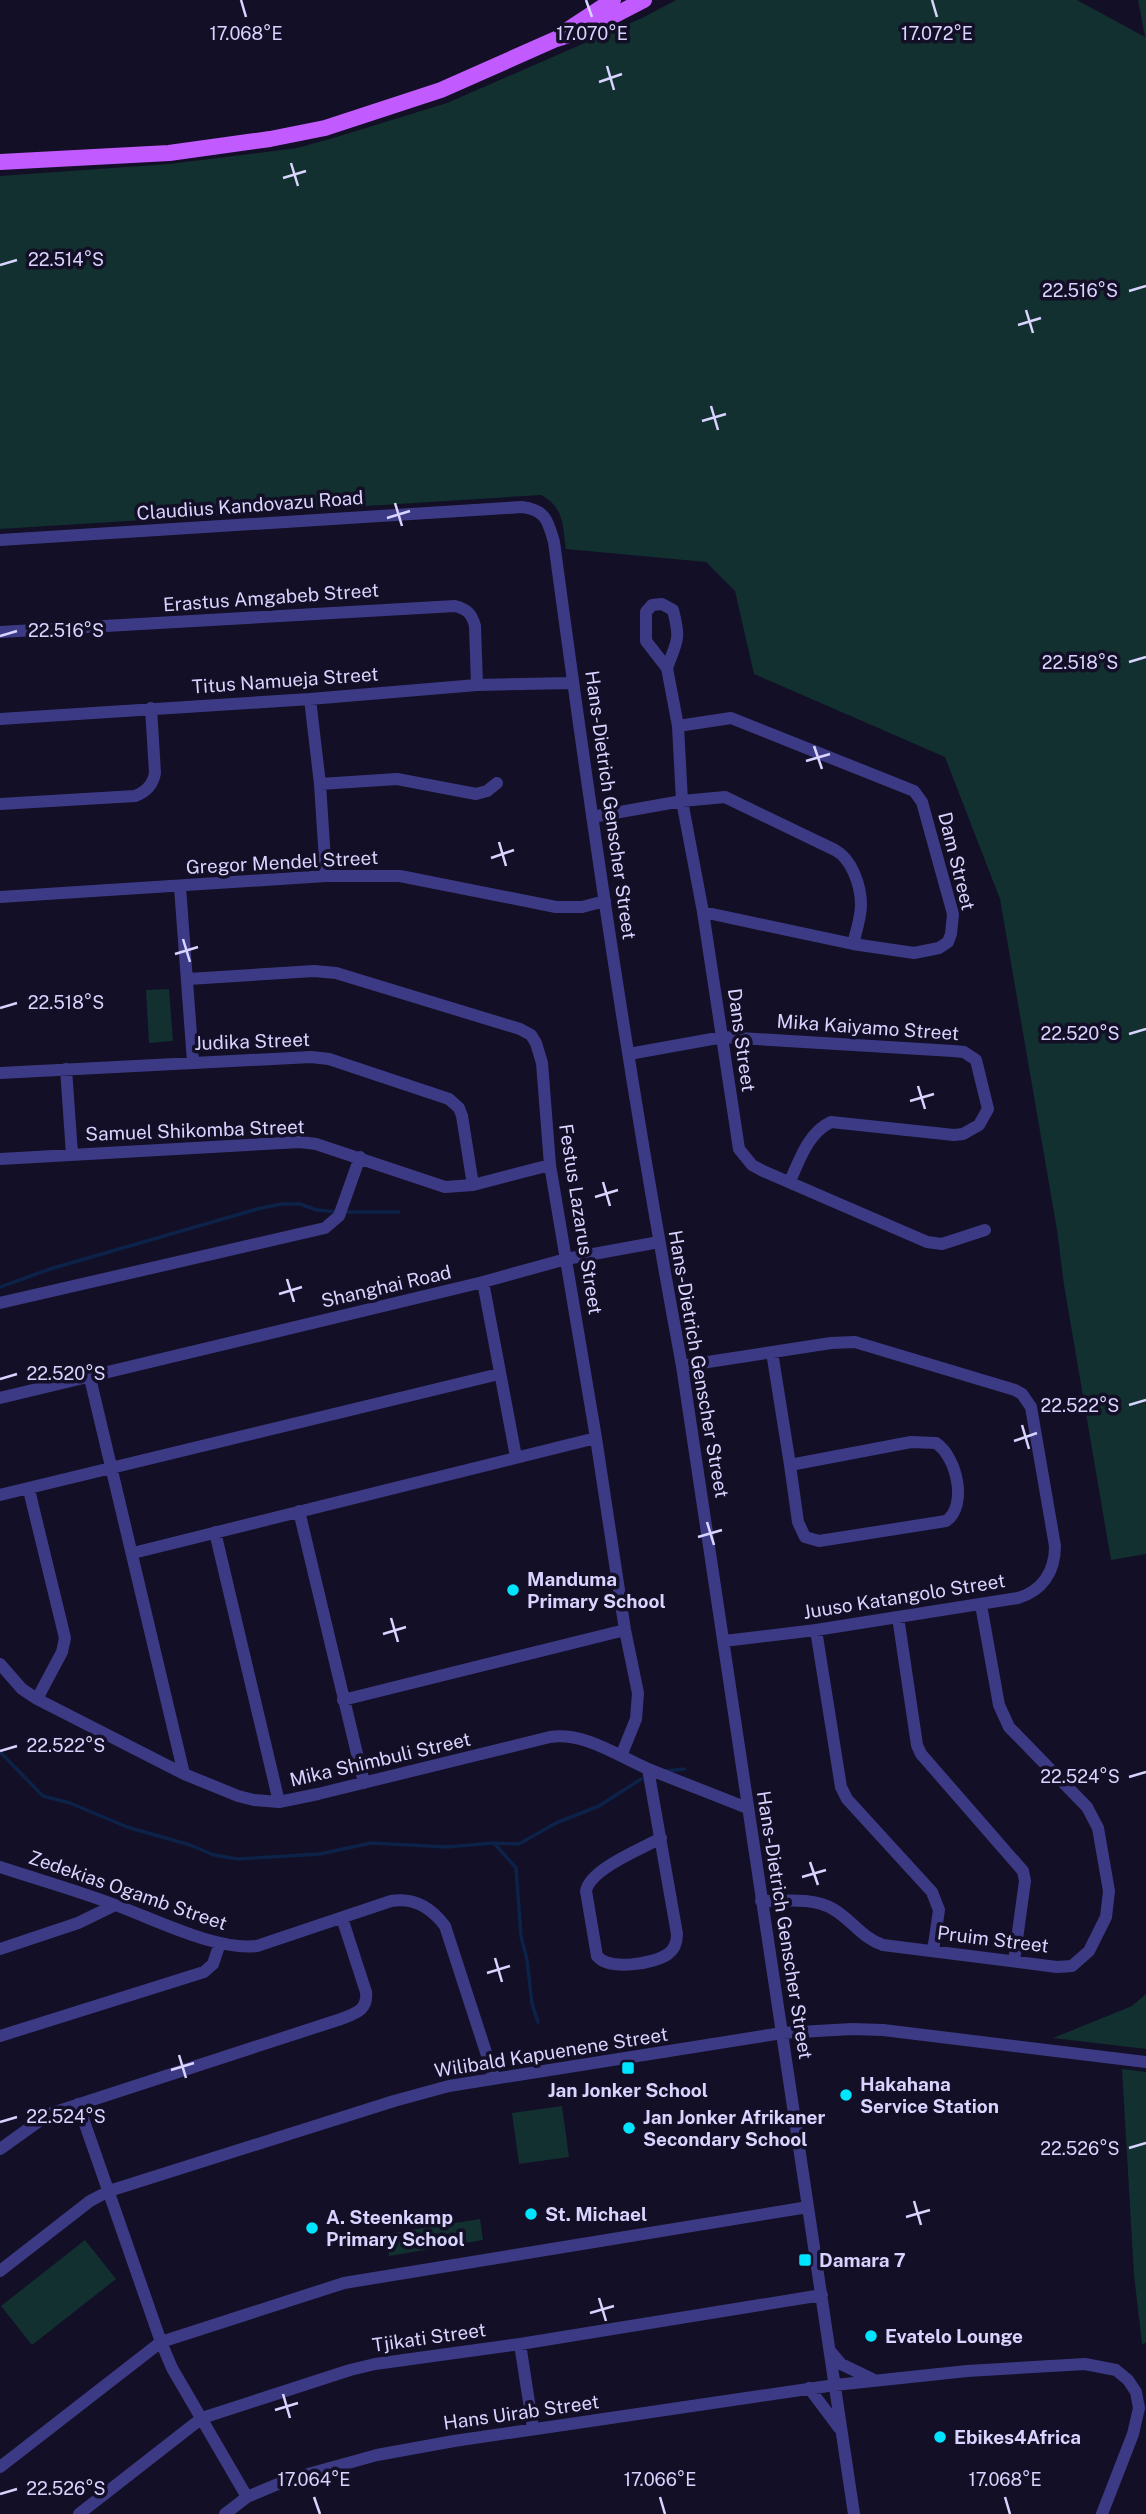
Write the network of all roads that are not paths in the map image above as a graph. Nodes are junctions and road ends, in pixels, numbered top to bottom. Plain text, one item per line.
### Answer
1 (613, 0) edge
2 (644, 0) edge
3 (556, 39) junction
4 (0, 163) edge
5 (543, 514) joint
6 (0, 540) edge
7 (0, 632) edge
8 (667, 668) junction
9 (572, 682) junction
10 (477, 685) junction
11 (310, 699) junction
12 (151, 708) junction
13 (0, 719) edge
14 (678, 726) junction
15 (497, 783) dead end
16 (320, 784) junction
17 (682, 801) junction
18 (0, 804) edge
19 (592, 817) junction
20 (326, 876) junction
21 (180, 887) junction
22 (0, 897) edge
23 (605, 901) junction
24 (703, 912) junction
25 (853, 944) junction
26 (188, 979) junction
27 (723, 1037) junction
28 (629, 1054) junction
29 (193, 1062) junction
30 (66, 1069) junction
31 (0, 1073) edge
32 (72, 1154) junction
33 (360, 1157) junction
34 (0, 1159) edge
35 (550, 1165) junction
36 (789, 1181) junction
37 (473, 1185) junction
38 (985, 1230) dead end
39 (659, 1242) junction
40 (566, 1259) junction
41 (483, 1282) junction
42 (0, 1303) edge
43 (772, 1352) junction
44 (682, 1366) junction
45 (499, 1374) junction
46 (90, 1378) junction
47 (0, 1398) edge
48 (596, 1438) junction
49 (516, 1457) junction
50 (790, 1465) junction
51 (111, 1468) junction
52 (29, 1490) junction
53 (0, 1495) edge
54 (299, 1511) junction
55 (215, 1532) junction
56 (133, 1553) junction
57 (981, 1605) junction
58 (898, 1617) junction
59 (625, 1630) junction
60 (816, 1630) junction
61 (724, 1641) junction
62 (0, 1664) edge
63 (37, 1699) junction
64 (343, 1700) junction
65 (621, 1756) junction
66 (648, 1769) junction
67 (184, 1774) junction
68 (364, 1783) junction
69 (279, 1802) junction
70 (747, 1808) junction
71 (661, 1839) junction
72 (0, 1867) edge
73 (761, 1901) junction
74 (115, 1905) junction
75 (342, 1918) junction
76 (220, 1943) junction
77 (0, 1949) edge
78 (933, 1951) junction
79 (1014, 1961) junction
80 (782, 2033) junction
81 (0, 2036) edge
82 (1146, 2062) edge
83 (494, 2077) junction
84 (78, 2104) junction
85 (0, 2149) edge
86 (109, 2191) junction
87 (808, 2207) junction
88 (0, 2271) edge
89 (822, 2295) junction
90 (161, 2342) junction
91 (520, 2344) junction
92 (830, 2351) junction
93 (876, 2381) junction
94 (835, 2385) junction
95 (809, 2388) junction
96 (202, 2418) junction
97 (533, 2428) junction
98 (842, 2431) junction
99 (0, 2467) edge
100 (247, 2497) junction
101 (79, 2514) edge
102 (225, 2514) edge
103 (854, 2514) edge
104 (1102, 2514) edge

1 - 3 main road
2 - 3 main road
3 - 4 main road
5 - 6 street, Claudius Kandovazu Road
5 - 9 street, Hans-Dietrich Genscher Street
7 - 10 street, Erastus Amgabeb Street
8 - 8 street, Dans Street
8 - 14 street, Dans Street
9 - 10 street, Titus Namueja Street
9 - 19 street, Hans-Dietrich Genscher Street
10 - 11 street, Titus Namueja Street
11 - 12 street, Titus Namueja Street
11 - 16 street
12 - 13 street, Titus Namueja Street
12 - 18 street
14 - 17 street, Dans Street
14 - 25 street, Dam Street
15 - 16 street
16 - 20 street
17 - 19 street
17 - 24 street, Dans Street
17 - 25 street
19 - 23 street, Hans-Dietrich Genscher Street
20 - 21 street, Gregor Mendel Street
20 - 23 street, Gregor Mendel Street
21 - 22 street, Gregor Mendel Street
21 - 26 street
23 - 28 street, Hans-Dietrich Genscher Street
24 - 25 street, Dam Street
24 - 27 street, Dans Street
26 - 29 street
26 - 35 street, Festus Lazarus Street
27 - 28 street, Mika Kaiyamo Street
27 - 36 street, Dans Street
27 - 36 street, Mika Kaiyamo Street
28 - 39 street, Hans-Dietrich Genscher Street
29 - 30 street, Judika Street
29 - 37 street, Judika Street
30 - 31 street, Judika Street
30 - 32 street
32 - 33 street, Samuel Shikomba Street
32 - 34 street, Samuel Shikomba Street
33 - 37 street, Samuel Shikomba Street
33 - 42 street
35 - 37 street, Samuel Shikomba Street
35 - 40 street, Festus Lazarus Street
36 - 38 street, Dans Street
39 - 40 street, Shanghai Road
39 - 44 street, Hans-Dietrich Genscher Street
40 - 41 street, Shanghai Road
40 - 48 street, Festus Lazarus Street
41 - 45 street
41 - 46 street, Shanghai Road
43 - 44 street, Juuso Katangolo Street
43 - 50 street
43 - 57 street, Juuso Katangolo Street
44 - 61 street, Hans-Dietrich Genscher Street
45 - 49 street
45 - 51 street
46 - 47 street, Shanghai Road
46 - 51 street
48 - 49 street
48 - 59 street, Festus Lazarus Street
49 - 54 street
50 - 50 street
51 - 52 street
51 - 56 street
52 - 53 street
52 - 63 street
54 - 55 street
54 - 64 street
55 - 56 street
55 - 69 street
56 - 67 street
57 - 58 street, Juuso Katangolo Street
57 - 79 street, Pruim Street
58 - 60 street, Juuso Katangolo Street
58 - 79 street
59 - 64 street
59 - 65 street, Festus Lazarus Street
60 - 61 street, Juuso Katangolo Street
60 - 78 street
61 - 70 street, Hans-Dietrich Genscher Street
62 - 63 street, Mika Shimbuli Street
63 - 67 street, Mika Shimbuli Street
64 - 68 street
65 - 66 street, Mika Shimbuli Street
65 - 68 street, Mika Shimbuli Street
66 - 70 street, Mika Shimbuli Street
66 - 71 street
67 - 69 street, Mika Shimbuli Street
68 - 69 street, Mika Shimbuli Street
70 - 73 street, Hans-Dietrich Genscher Street
71 - 71 street
72 - 74 street, Zedekias Ogamb Street
73 - 78 street, Pruim Street
73 - 80 street, Hans-Dietrich Genscher Street
74 - 76 street, Zedekias Ogamb Street
74 - 77 street
75 - 76 street, Zedekias Ogamb Street
75 - 83 street, Zedekias Ogamb Street
75 - 84 street
76 - 81 street
78 - 79 street, Pruim Street
80 - 82 street, Wilibald Kapuenene Street
80 - 83 street, Wilibald Kapuenene Street
80 - 87 street, Hans-Dietrich Genscher Street
83 - 86 street, Wilibald Kapuenene Street
84 - 85 street
84 - 86 street
86 - 88 street, Wilibald Kapuenene Street
86 - 90 street
87 - 89 street, Hans-Dietrich Genscher Street
87 - 90 street
89 - 91 street, Tjikati Street
89 - 92 street, Hans-Dietrich Genscher Street
90 - 96 street
90 - 99 street
91 - 96 street, Tjikati Street
91 - 97 street
92 - 93 street
92 - 94 street, Hans-Dietrich Genscher Street
93 - 94 street, Hans Uirab Street
93 - 104 street, Hans Uirab Street
94 - 95 street, Hans Uirab Street
94 - 98 street, Hans-Dietrich Genscher Street
95 - 97 street, Hans Uirab Street
95 - 98 street
96 - 100 street
96 - 101 street, Tjikati Street
97 - 100 street, Hans Uirab Street
98 - 103 street, Hans-Dietrich Genscher Street
100 - 102 street, Hans Uirab Street

